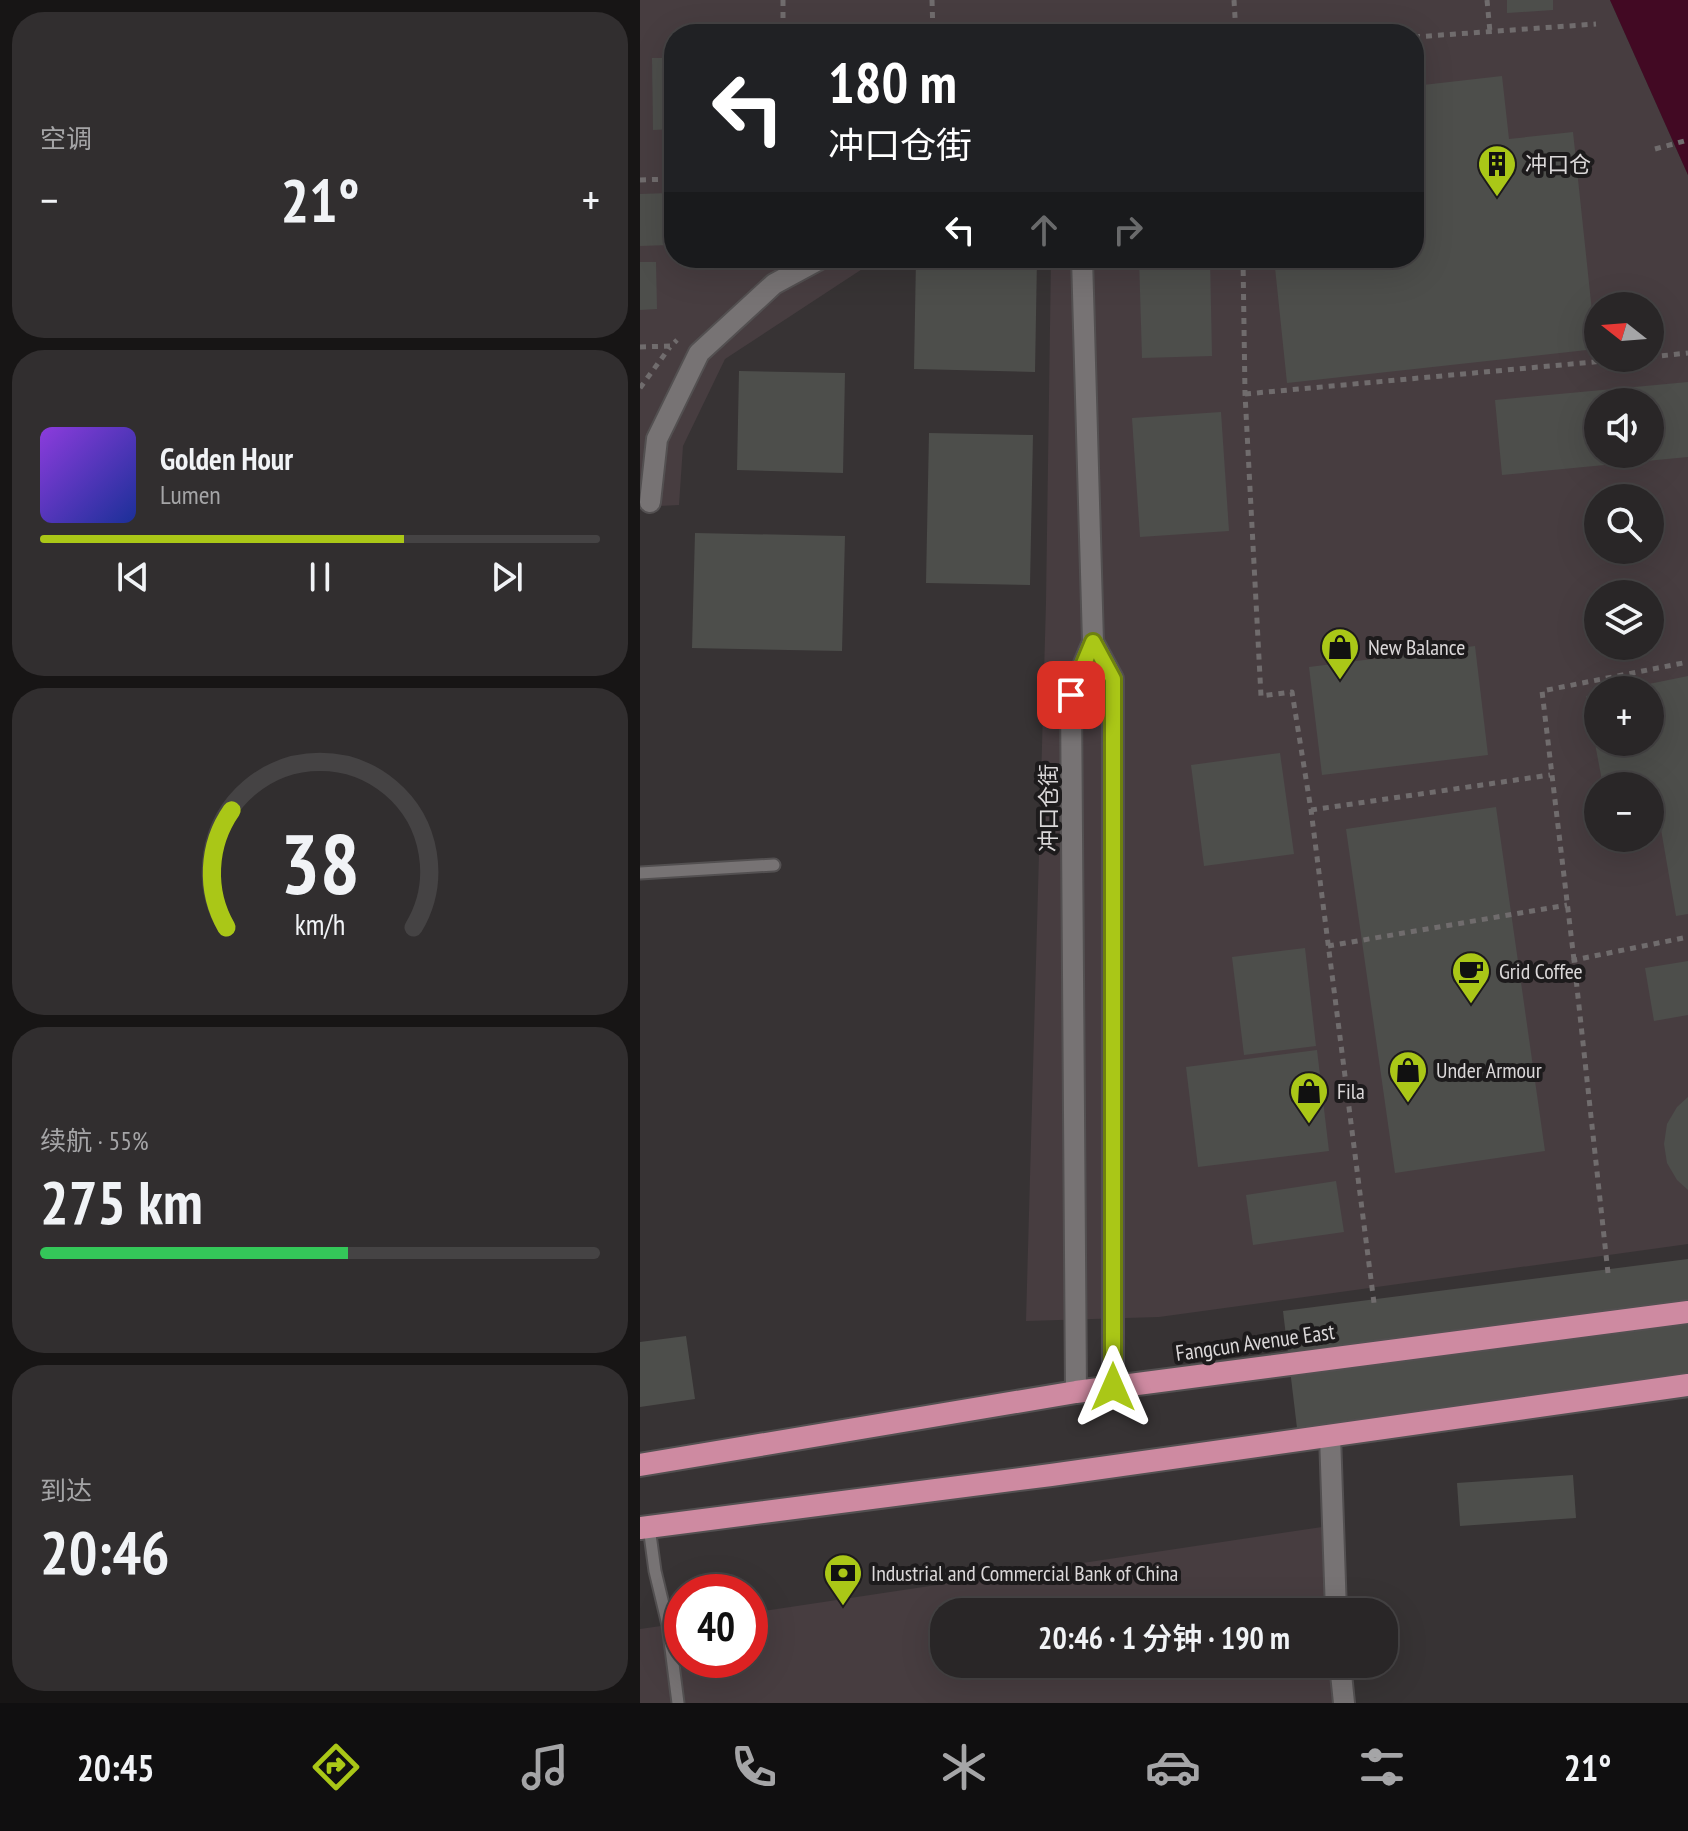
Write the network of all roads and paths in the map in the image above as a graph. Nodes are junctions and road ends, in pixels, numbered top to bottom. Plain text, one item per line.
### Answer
1 (783, 0) edge
2 (932, 0) edge
3 (1234, 0) edge
4 (1487, 0) edge
5 (783, 24) edge
6 (933, 24) edge
7 (1235, 24) edge
8 (1596, 24) dead end
9 (1490, 32) junction
10 (1424, 36) edge
11 (1688, 140) edge
12 (1655, 149) dead end
13 (664, 179) edge
14 (640, 180) edge
15 (804, 268) edge
16 (1082, 268) edge
17 (1243, 268) edge
18 (671, 346) dead end
19 (1688, 353) edge
20 (1664, 356) edge
21 (1584, 363) edge
22 (640, 388) edge
23 (1245, 394) junction
24 (650, 502) dead end
25 (1093, 642) junction
26 (1688, 662) edge
27 (1550, 775) junction
28 (1311, 810) junction
29 (774, 865) dead end
30 (640, 873) edge
31 (1567, 905) junction
32 (1688, 937) edge
33 (1328, 946) junction
34 (1574, 960) junction
35 (1608, 1273) dead end
36 (1374, 1303) dead end
37 (1688, 1312) edge
38 (1688, 1385) edge
39 (1113, 1387) junction
40 (1076, 1392) junction
41 (1330, 1435) junction
42 (640, 1465) edge
43 (644, 1528) edge
44 (1336, 1598) edge
45 (1341, 1678) edge
46 (678, 1703) edge
47 (1344, 1703) edge

1 - 5 path
2 - 6 path
3 - 7 path
4 - 9 path
8 - 9 path
9 - 10 path
11 - 12 path
13 - 14 path
15 - 24 street
16 - 25 street
17 - 23 path
18 - 22 path
19 - 20 path
21 - 23 path
23 - 28 path
25 - 39 street
25 - 40 street, 冲口仓街
26 - 27 path
27 - 28 path
27 - 31 path
28 - 33 path
29 - 30 lane
31 - 33 path
31 - 34 path
32 - 34 path
33 - 36 path
34 - 35 path
37 - 39 highway, Fangcun Avenue East
38 - 41 highway
39 - 40 highway, Fangcun Avenue East
40 - 42 highway, Fangcun Avenue East
41 - 43 highway
41 - 44 street
43 - 46 lane
45 - 47 street

